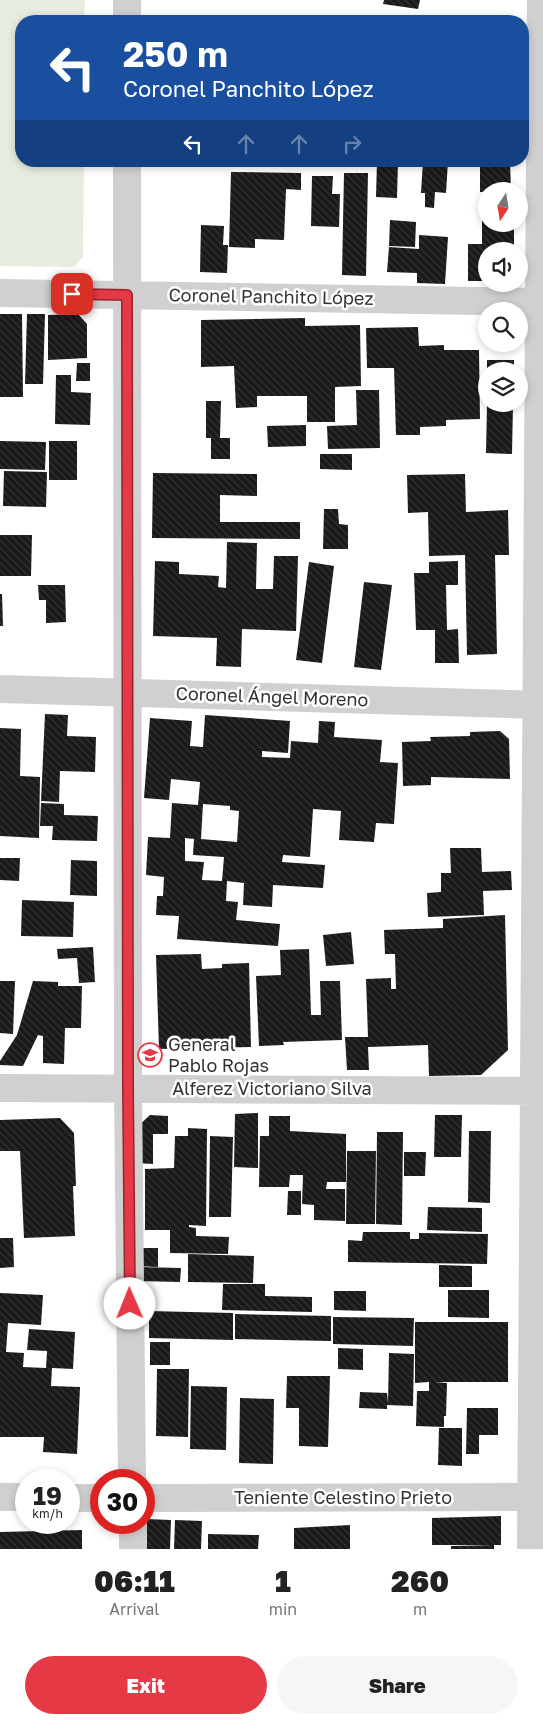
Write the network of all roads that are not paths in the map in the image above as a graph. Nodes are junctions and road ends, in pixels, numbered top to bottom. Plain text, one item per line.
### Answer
1 (127, 0) edge
2 (541, 0) edge
3 (127, 15) edge
4 (127, 167) edge
5 (0, 292) edge
6 (127, 295) junction
7 (541, 302) edge
8 (0, 689) edge
9 (127, 692) junction
10 (540, 705) edge
11 (0, 1088) edge
12 (128, 1088) junction
13 (538, 1091) edge
14 (538, 1202) edge
15 (132, 1469) edge
16 (0, 1497) edge
17 (15, 1497) edge
18 (537, 1497) edge
19 (155, 1498) edge
20 (133, 1534) edge
21 (133, 1549) edge
22 (531, 1549) edge

1 - 3 street
2 - 7 street
4 - 6 street
5 - 6 street, Coronel Panchito López
6 - 7 street, Coronel Panchito López
6 - 9 street
7 - 10 street
8 - 9 street, Coronel Ángel Moreno
9 - 10 street, Coronel Ángel Moreno
9 - 12 street
10 - 13 street
11 - 12 street, Alferez Victoriano Silva
12 - 13 street, Alferez Victoriano Silva
12 - 15 street
13 - 14 street
14 - 18 street
16 - 17 street
18 - 19 street, Teniente Celestino Prieto
18 - 22 street
20 - 21 street

